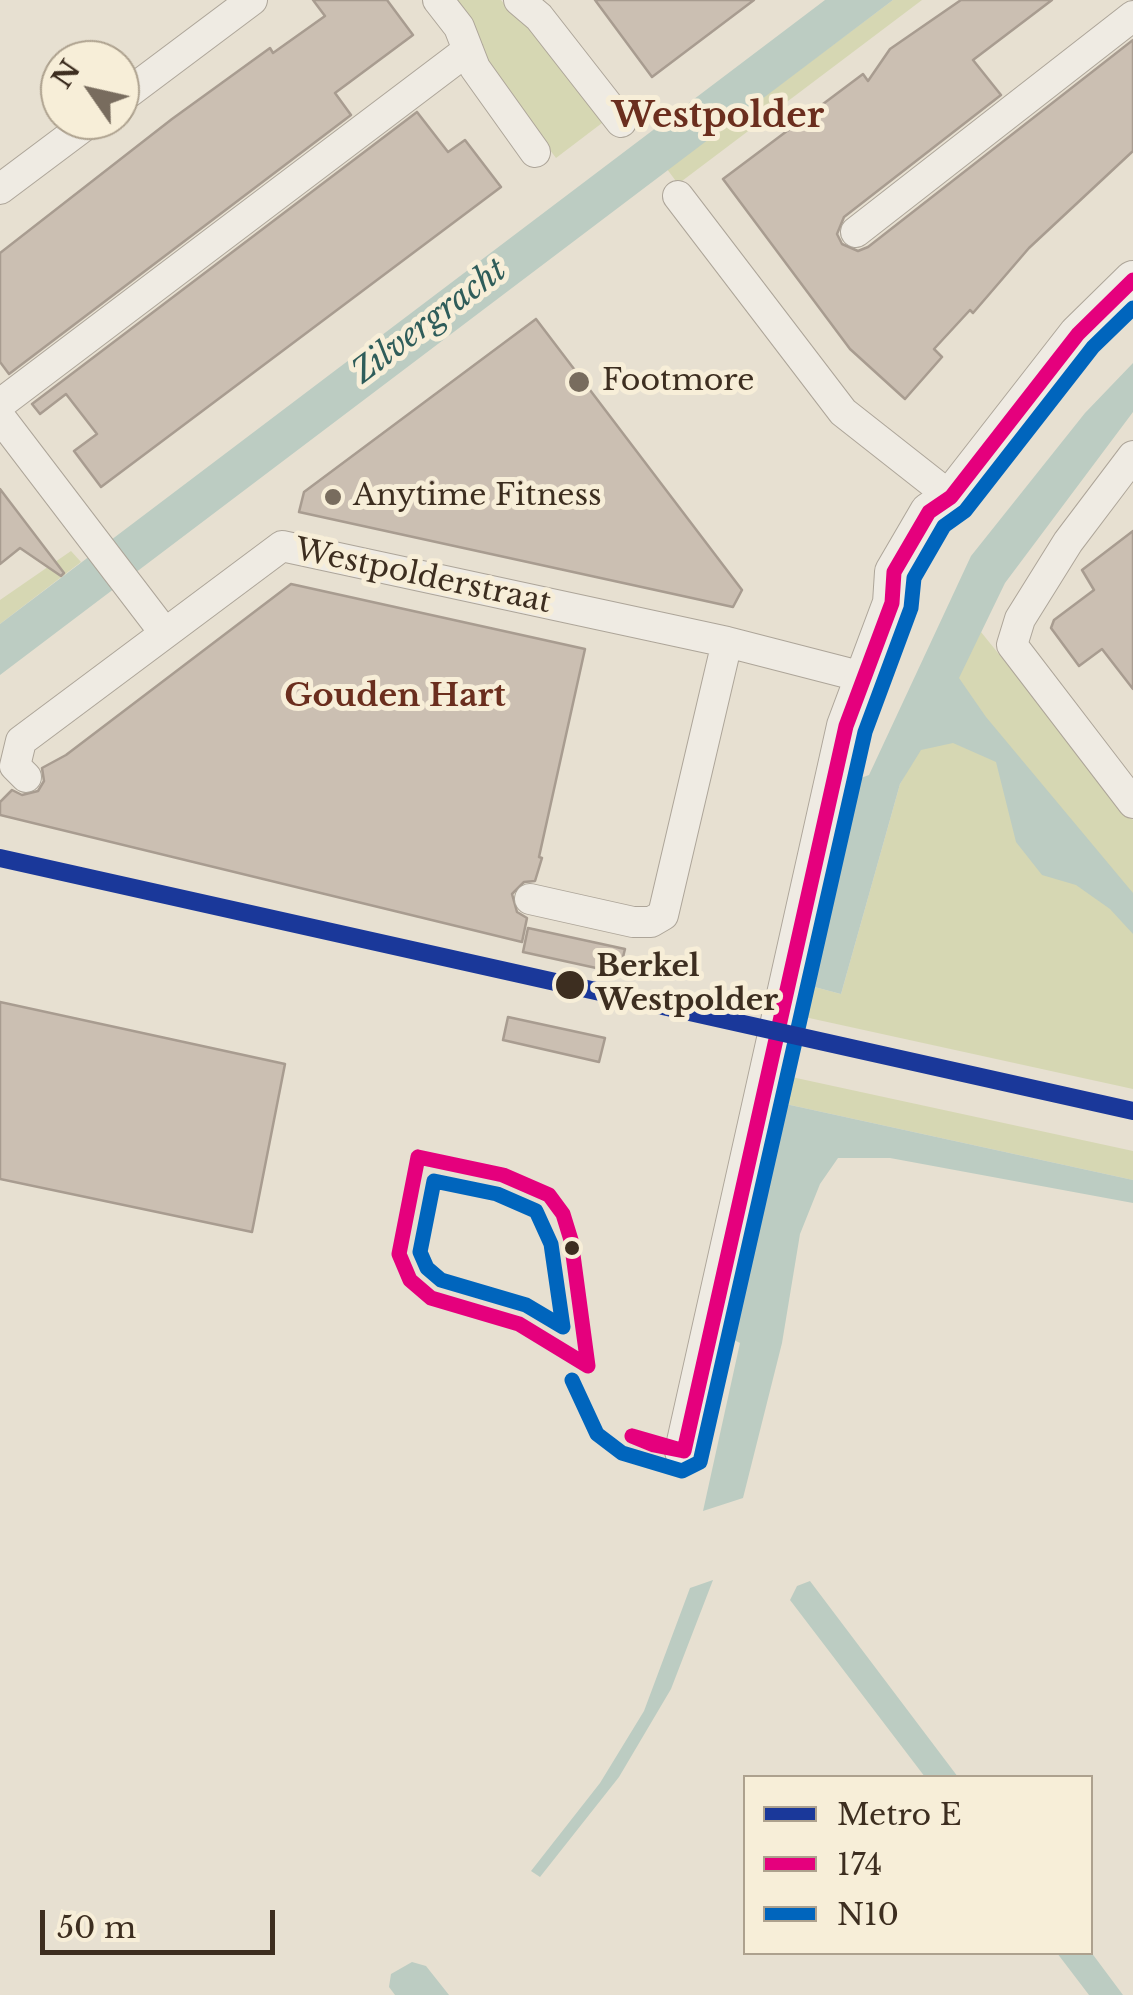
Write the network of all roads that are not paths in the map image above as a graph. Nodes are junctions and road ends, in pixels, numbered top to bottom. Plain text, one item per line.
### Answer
1 (252, 0) edge
2 (438, 0) edge
3 (525, 2) edge
4 (1133, 16) edge
5 (468, 50) junction
6 (140, 84) edge
7 (620, 122) dead end
8 (65, 140) edge
9 (534, 152) dead end
10 (0, 189) edge
11 (678, 196) dead end
12 (856, 232) dead end
13 (1133, 280) edge
14 (0, 404) edge
15 (0, 418) edge
16 (1133, 456) edge
17 (952, 497) junction
18 (164, 632) junction
19 (727, 642) junction
20 (862, 676) junction
21 (26, 777) dead end
22 (1133, 803) edge
23 (530, 899) dead end
24 (684, 1451) dead end

1 - 6 street
2 - 5 street
3 - 7 street
4 - 12 street
5 - 9 street
5 - 14 street
8 - 10 street
11 - 17 street
13 - 17 street
15 - 18 street
16 - 22 street
17 - 20 street
18 - 19 street, Westpolderstraat
18 - 21 street, Westpolderstraat
19 - 20 street, Westpolderstraat
19 - 23 street
20 - 24 street

